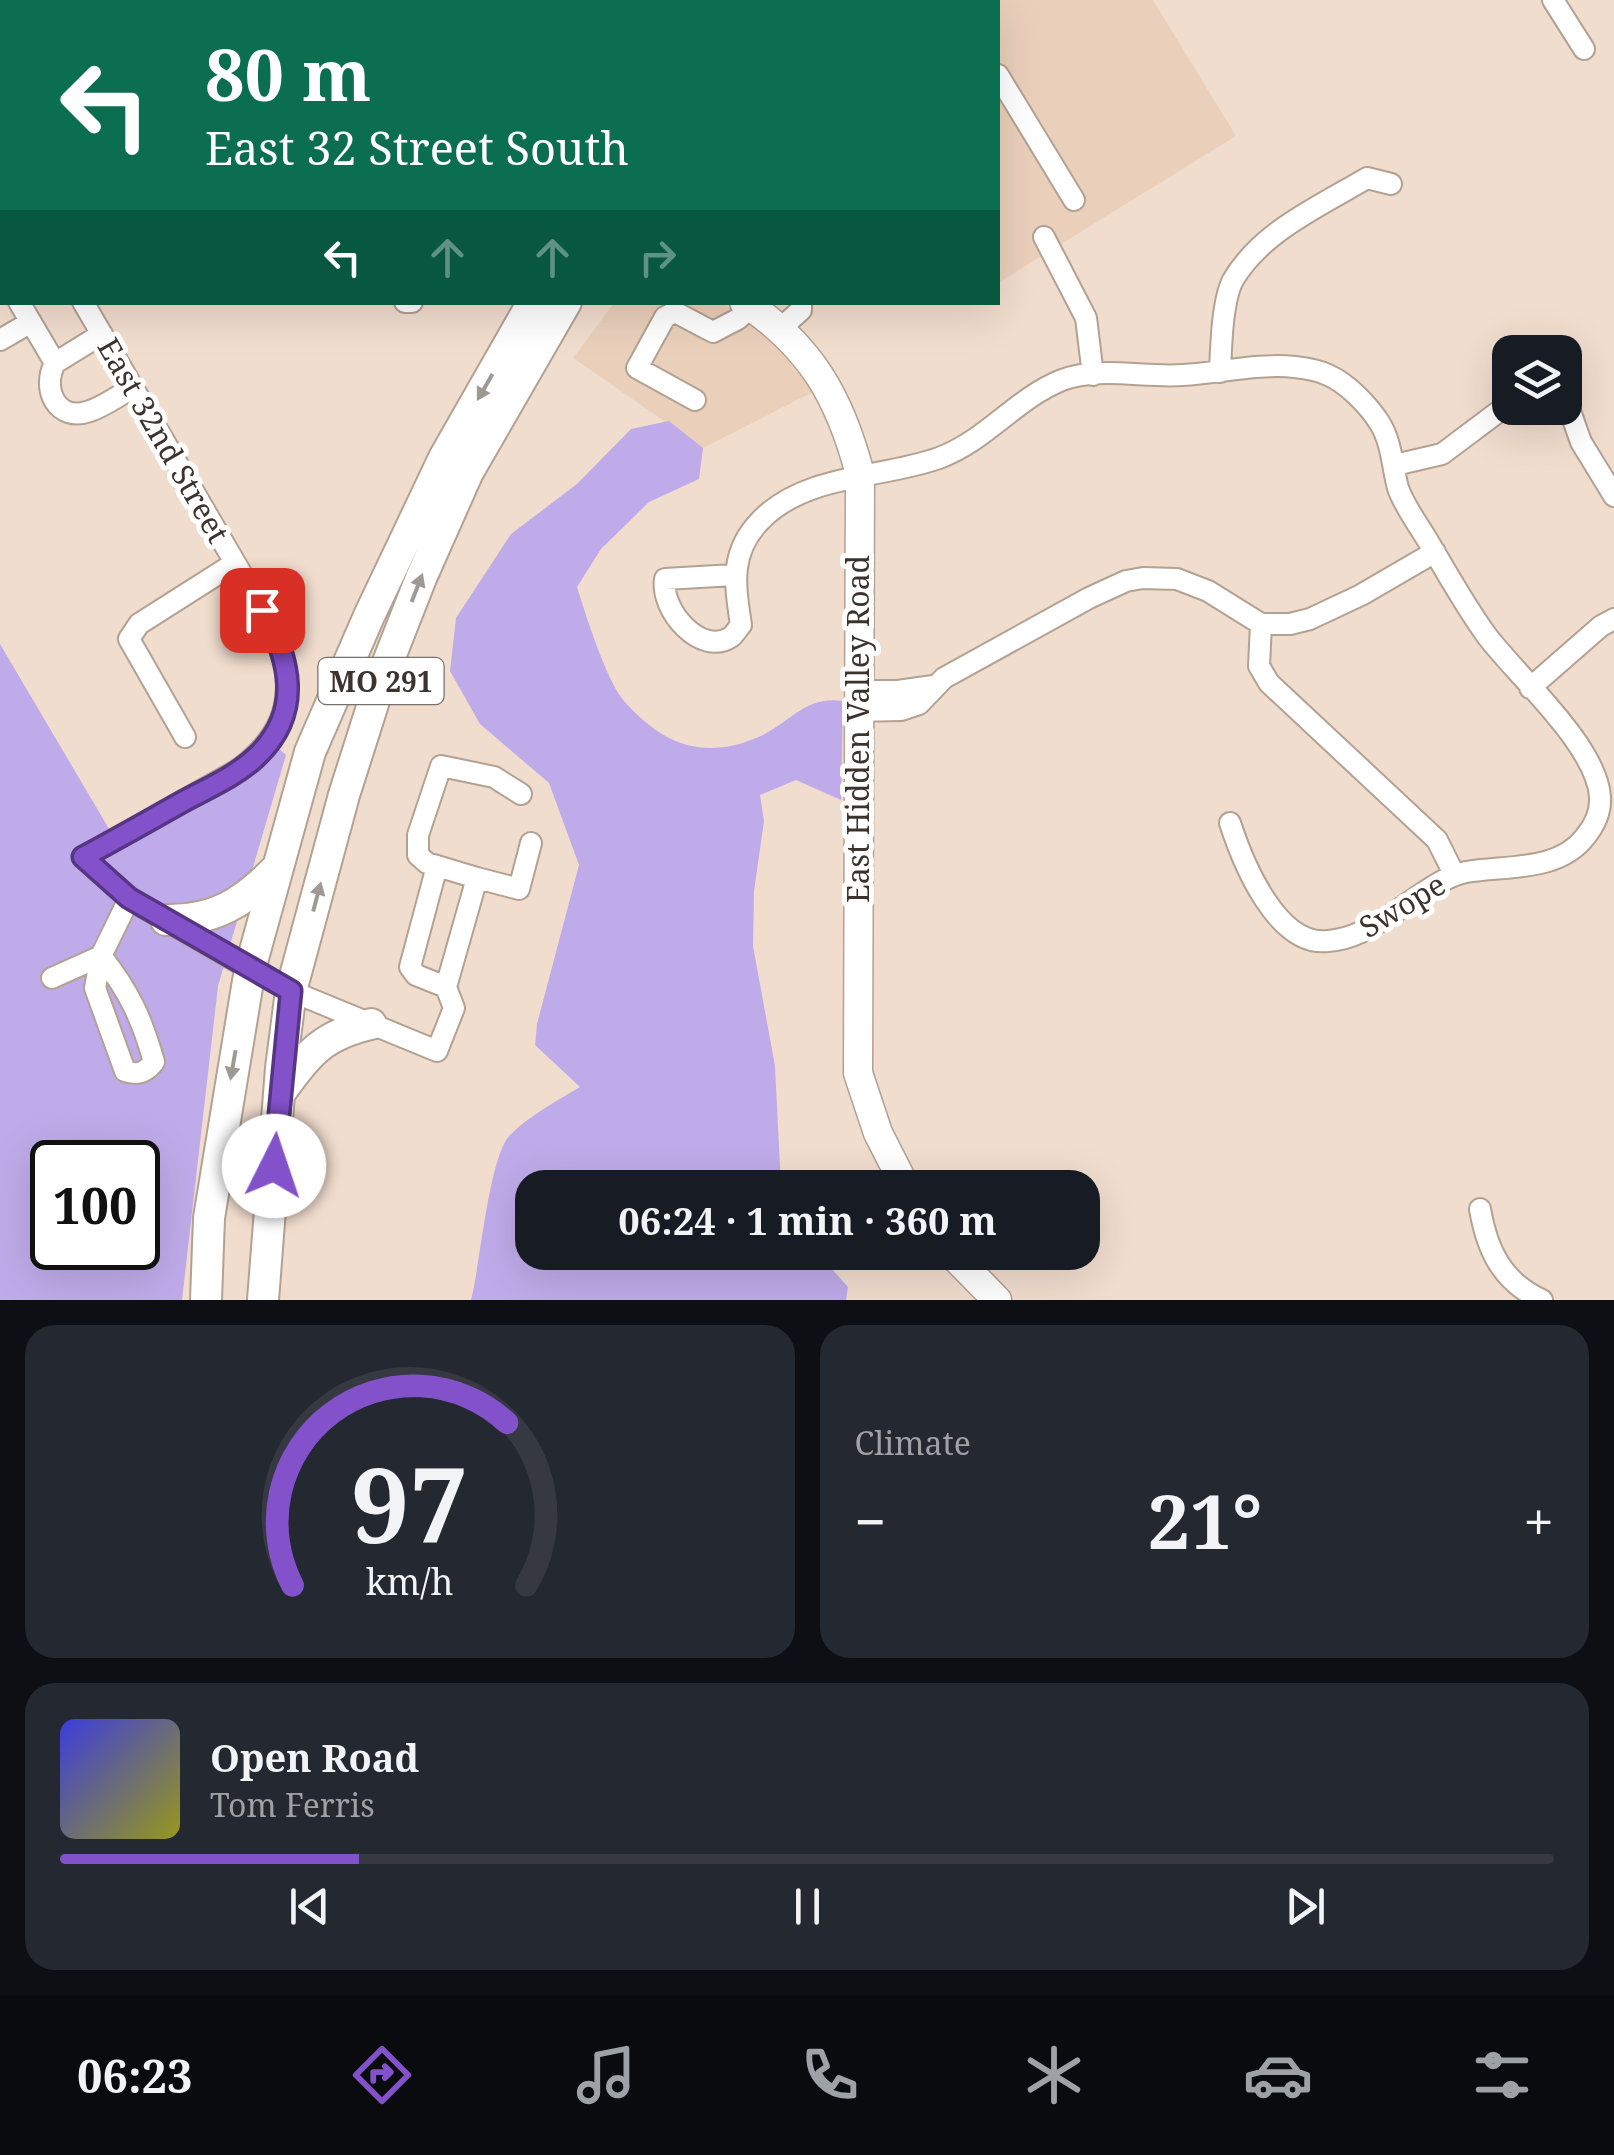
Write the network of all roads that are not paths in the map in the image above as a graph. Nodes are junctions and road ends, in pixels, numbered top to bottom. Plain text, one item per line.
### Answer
1 (1554, 0) edge
2 (1584, 49) dead end
3 (1000, 78) edge
4 (1391, 184) dead end
5 (1074, 200) dead end
6 (1044, 237) dead end
7 (21, 305) edge
8 (85, 305) edge
9 (531, 305) edge
10 (565, 305) edge
11 (748, 305) edge
12 (801, 305) edge
13 (31, 322) junction
14 (780, 329) junction
15 (102, 334) junction
16 (0, 340) edge
17 (55, 363) junction
18 (1220, 372) junction
19 (1092, 375) junction
20 (133, 388) junction
21 (695, 400) dead end
22 (1492, 416) edge
23 (1575, 425) edge
24 (1395, 465) junction
25 (860, 474) junction
26 (1614, 496) edge
27 (1434, 552) junction
28 (235, 564) junction
29 (734, 576) dead end
30 (1614, 619) edge
31 (1261, 624) junction
32 (1530, 688) junction
33 (857, 701) junction
34 (185, 737) dead end
35 (522, 794) dead end
36 (1230, 824) dead end
37 (531, 843) dead end
38 (278, 866) junction
39 (437, 866) junction
40 (1454, 874) junction
41 (477, 878) junction
42 (129, 898) junction
43 (166, 920) junction
44 (101, 956) junction
45 (250, 969) junction
46 (52, 978) dead end
47 (446, 987) junction
48 (291, 991) junction
49 (371, 1024) junction
50 (279, 1095) junction
51 (897, 1170) edge
52 (1480, 1209) dead end
53 (964, 1270) edge
54 (985, 1296) edge
55 (206, 1300) edge
56 (263, 1300) edge
57 (1542, 1300) edge

1 - 2 street
3 - 5 street
4 - 18 street
6 - 19 street
7 - 13 street
8 - 15 street, East 32nd Street
9 -> 38 highway, MO 291
48 -> 10 highway, MO 291
11 - 14 main road, East Hidden Valley Road
11 - 21 street
12 - 14 street
13 - 16 street
13 - 17 street
14 - 25 main road, East Hidden Valley Road
15 - 17 street
15 - 20 street, East 32nd Street
17 - 20 street
18 - 19 street
18 - 24 street
19 - 25 street
20 - 28 street, East 32nd Street
22 - 24 street
23 - 26 street
24 - 27 street
25 - 29 street
25 - 33 main road, East Hidden Valley Road
27 - 31 street
27 - 32 street
28 - 34 street
28 - 42 street, East 32nd Street
30 - 32 street
31 - 33 street
31 - 40 street
32 - 40 street, Swope
33 - 51 main road, East Hidden Valley Road
35 - 39 street
36 - 40 street, Swope
37 - 41 street
38 - 43 highway
38 - 45 highway, MO 291
39 - 41 street
39 - 47 street
41 - 47 street
42 - 43 street, East 32nd Street
42 - 44 street
43 - 45 street, East 32nd Street
44 - 44 street
44 - 46 street
45 - 48 street, East 32nd Street
45 -> 55 highway, MO 291
47 - 49 street, East 32nd Street
48 - 49 street, East 32nd Street
48 - 50 highway, MO 291
49 - 50 highway
50 - 56 highway, MO 291
52 - 57 street
53 - 54 main road

